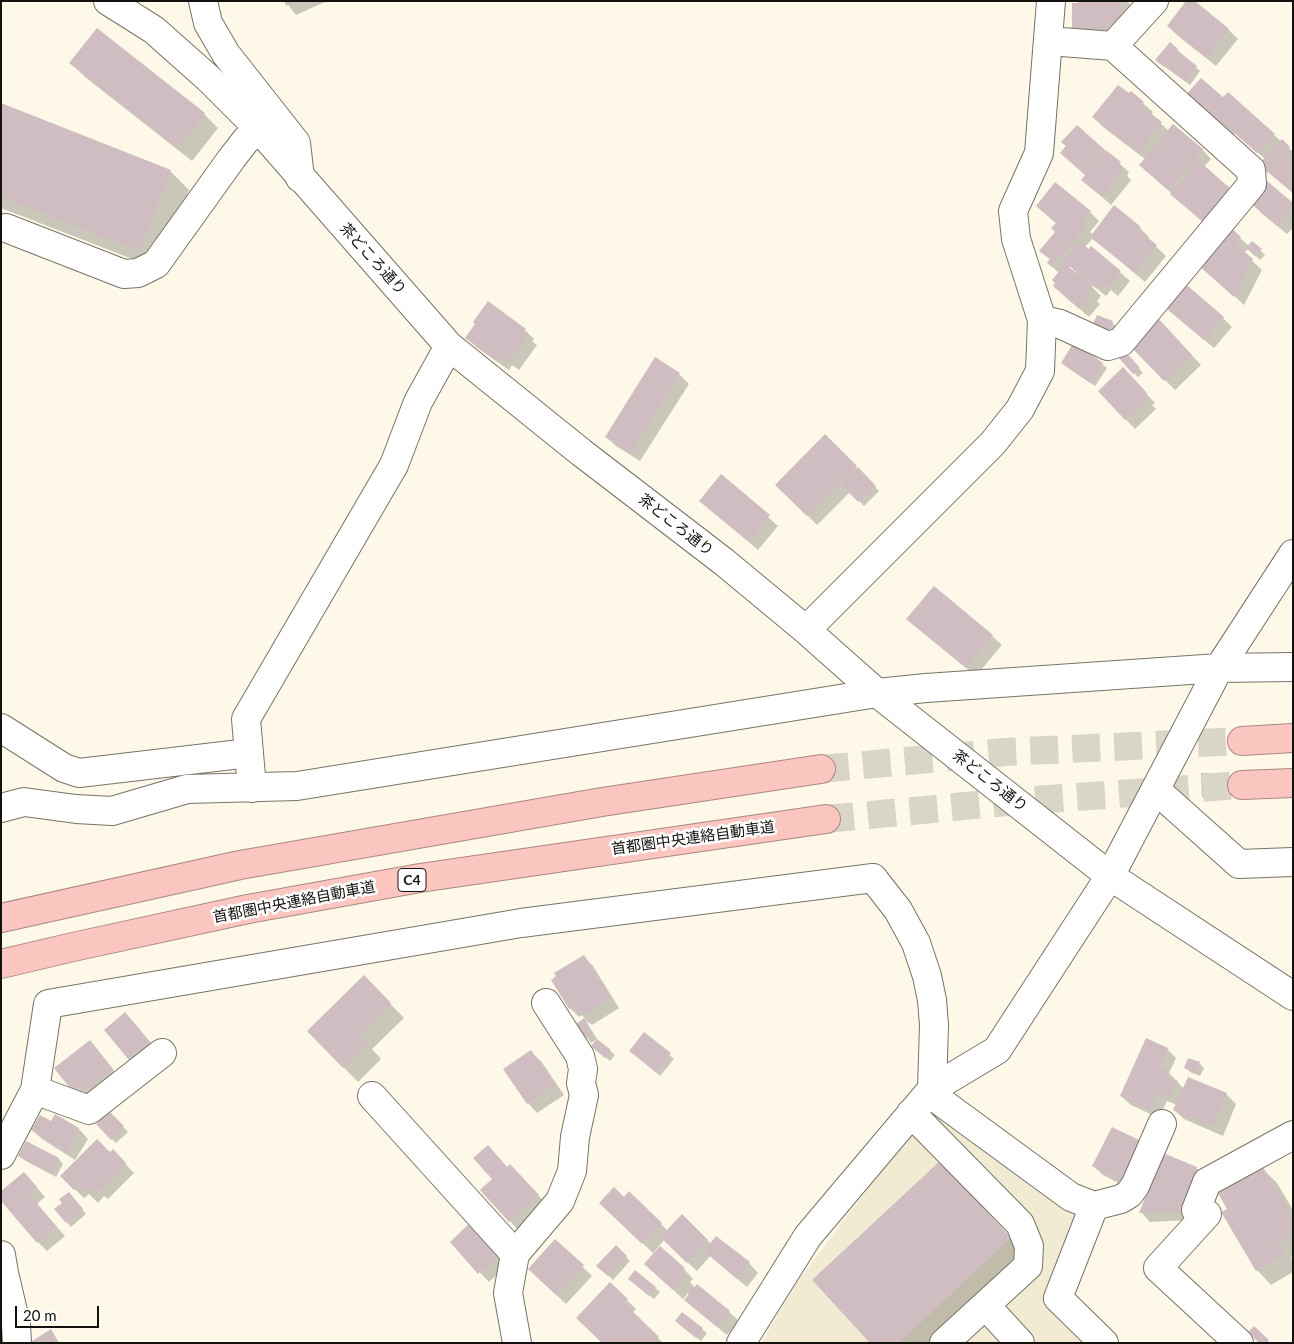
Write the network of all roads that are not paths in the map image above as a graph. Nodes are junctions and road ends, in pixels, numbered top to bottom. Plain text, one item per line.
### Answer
1 (108, 1) edge
2 (203, 1) edge
3 (1051, 1) edge
4 (1154, 1) edge
5 (1049, 41) junction
6 (1113, 46) junction
7 (259, 129) junction
8 (300, 178) junction
9 (6, 228) dead end
10 (1042, 320) junction
11 (449, 346) junction
12 (1293, 554) edge
13 (806, 630) junction
14 (1293, 667) edge
15 (1219, 668) junction
16 (877, 693) junction
17 (1, 728) edge
18 (1293, 738) edge
19 (1242, 741) tunnel mouth
20 (248, 753) junction
21 (821, 769) tunnel mouth
22 (1293, 783) edge
23 (1242, 785) tunnel mouth
24 (252, 788) junction
25 (1156, 790) junction
26 (1, 808) edge
27 (826, 819) tunnel mouth
28 (1293, 862) edge
29 (1110, 876) junction
30 (1, 918) edge
31 (1, 964) edge
32 (1293, 996) edge
33 (546, 1003) dead end
34 (162, 1053) dead end
35 (35, 1090) junction
36 (372, 1096) dead end
37 (924, 1099) junction
38 (1162, 1124) dead end
39 (1276, 1136) edge
40 (1, 1155) edge
41 (1094, 1206) junction
42 (515, 1254) junction
43 (2, 1267) edge
44 (986, 1306) junction
45 (17, 1343) edge
46 (516, 1343) edge
47 (741, 1343) edge
48 (944, 1343) edge
49 (1020, 1343) edge
50 (1104, 1343) edge
51 (1239, 1343) edge

1 - 7 street, 茶どころ通り
2 - 8 street
3 - 5 street
4 - 6 street
5 - 6 street
5 - 10 street
6 - 10 street
7 - 8 street, 茶どころ通り
7 - 9 street
8 - 11 street, 茶どころ通り
10 - 13 street
11 - 13 street, 茶どころ通り
11 - 20 street
12 - 15 street
13 - 16 street, 茶どころ通り
14 - 15 street
15 - 16 street
15 - 25 street
16 - 24 street
16 - 29 street, 茶どころ通り
17 - 20 street
18 - 19 highway
20 - 24 street
21 - 30 highway
22 - 23 highway
24 - 26 street
25 - 28 street
25 - 29 street
27 - 31 highway, 首都圏中央連絡自動車道 / C4
29 - 32 street, 茶どころ通り
29 - 37 street
33 - 42 street
34 - 35 street
35 - 37 street
35 - 40 street
36 - 42 street
37 - 41 street
37 - 44 street
37 - 47 street
38 - 41 street
39 - 51 street
41 - 50 street
42 - 46 street
43 - 45 street
44 - 48 street
44 - 49 street

